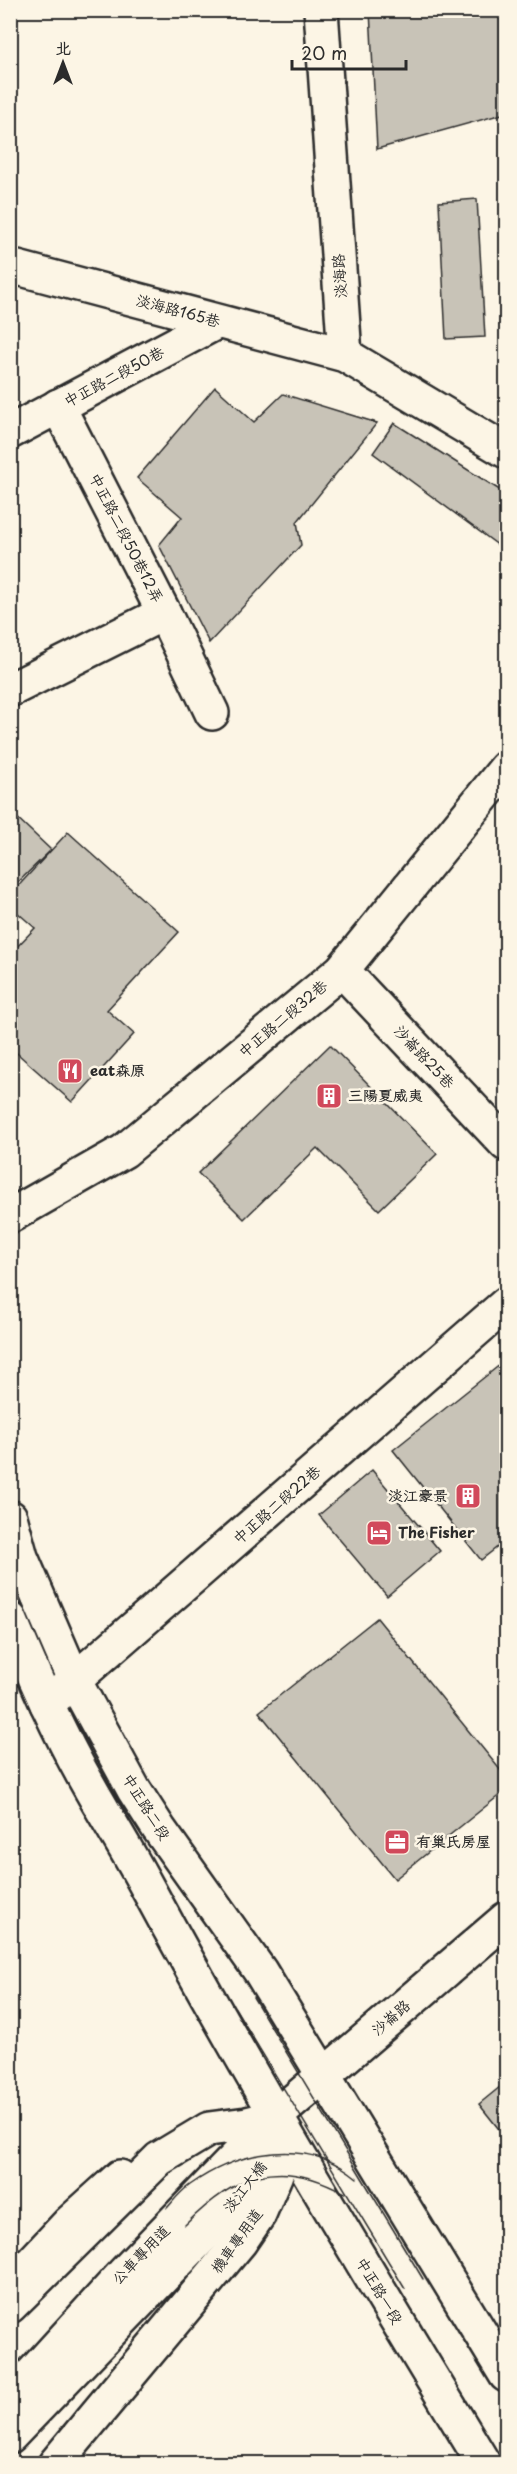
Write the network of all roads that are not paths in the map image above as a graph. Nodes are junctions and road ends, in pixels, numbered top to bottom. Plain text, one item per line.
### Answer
1 (321, 10) edge
2 (10, 266) edge
3 (217, 322) junction
4 (345, 355) junction
5 (58, 406) junction
6 (10, 432) edge
7 (507, 451) edge
8 (164, 613) junction
9 (10, 690) edge
10 (212, 713) dead end
11 (507, 768) edge
12 (342, 970) junction
13 (507, 1144) edge
14 (10, 1216) edge
15 (507, 1305) edge
16 (10, 1516) edge
17 (10, 1619) edge
18 (75, 1682) junction
19 (47, 1704) junction
20 (507, 1919) edge
21 (324, 2075) junction
22 (275, 2117) junction
23 (10, 2286) edge
24 (10, 2306) edge
25 (507, 2375) edge
26 (10, 2398) edge
27 (10, 2436) edge
28 (55, 2463) edge
29 (484, 2463) edge

1 - 4 main road, 淡海路
2 - 3 main road, 淡海路165巷
3 - 4 main road, 淡海路165巷
3 - 5 main road, 中正路二段50巷
4 - 7 main road
5 - 6 main road, 中正路二段50巷
5 - 8 main road, 中正路二段50巷12弄
8 - 9 main road, 中正路二段50巷12弄
8 - 10 main road
11 - 12 main road, 中正路二段32巷
12 - 13 main road, 沙崙路25巷
12 - 14 main road, 中正路二段32巷
15 - 18 main road, 中正路二段22巷
16 - 18 main road, 中正路二段
17 - 19 main road
18 - 19 main road, 中正路二段22巷
18 - 21 main road, 中正路二段
19 - 22 main road
20 - 21 main road, 沙崙路
21 - 22 main road, 沙崙路
21 - 25 main road
22 - 23 main road
22 - 24 main road
22 - 26 main road, 公車專用道
22 - 27 main road, 淡江大橋
22 - 28 main road, 機車專用道
22 - 29 main road, 中正路一段

